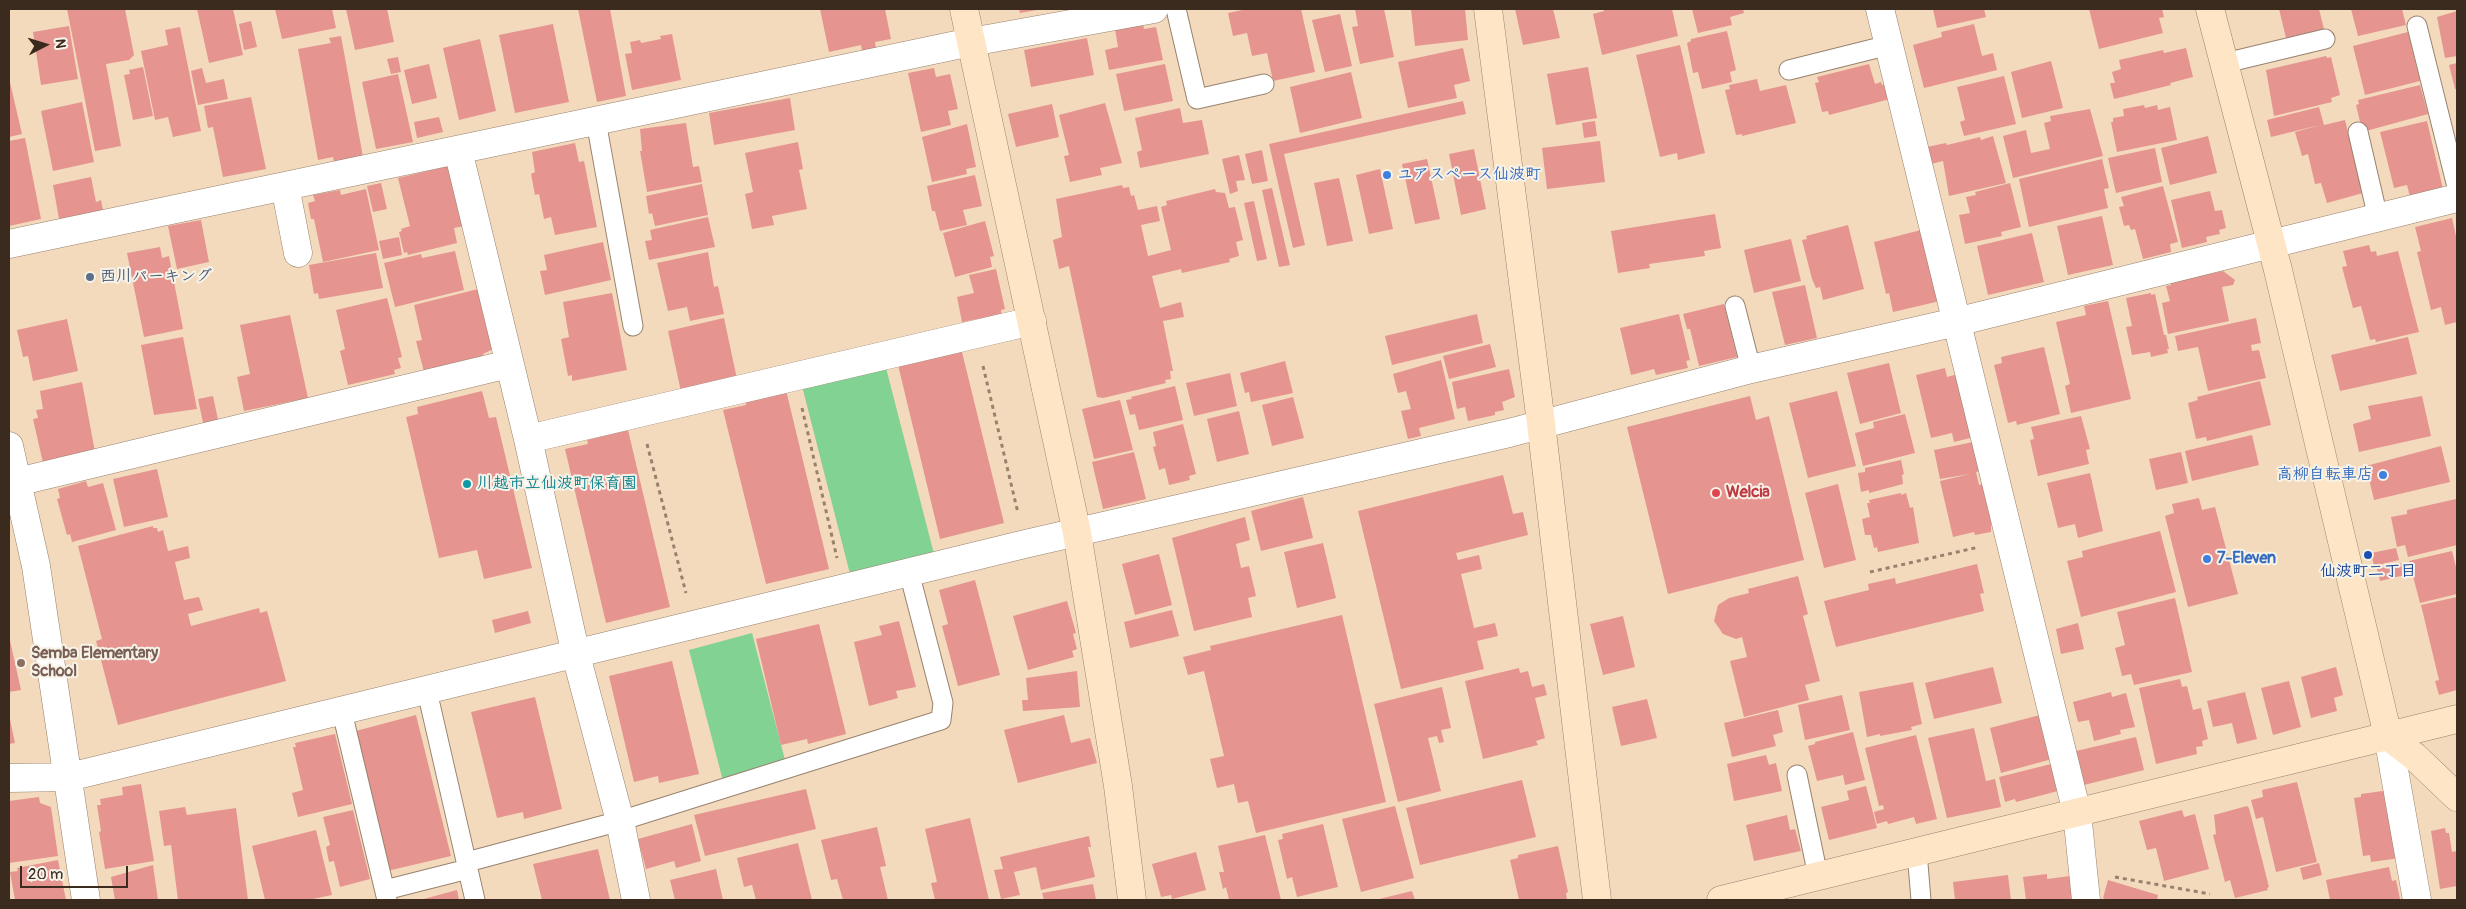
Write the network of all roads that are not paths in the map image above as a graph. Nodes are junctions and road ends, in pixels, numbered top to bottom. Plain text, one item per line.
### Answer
1 (964, 9) edge
2 (1154, 9) edge
3 (1176, 9) edge
4 (1488, 9) edge
5 (1880, 9) edge
6 (2210, 9) edge
7 (2417, 26) dead end
8 (2325, 39) dead end
9 (971, 42) junction
10 (1889, 45) junction
11 (2225, 63) junction
12 (1789, 70) dead end
13 (1264, 84) dead end
14 (596, 121) junction
15 (2358, 132) dead end
16 (458, 150) junction
17 (285, 186) junction
18 (2457, 186) edge
19 (2457, 198) edge
20 (2378, 218) junction
21 (9, 244) edge
22 (2271, 245) junction
23 (298, 253) dead end
24 (1735, 306) dead end
25 (1032, 321) junction
26 (1956, 322) junction
27 (633, 326) dead end
28 (509, 364) junction
29 (1751, 369) junction
30 (1541, 423) junction
31 (528, 439) junction
32 (9, 446) edge
33 (17, 482) junction
34 (1076, 533) junction
35 (909, 572) junction
36 (576, 655) junction
37 (427, 691) junction
38 (342, 712) junction
39 (2457, 719) edge
40 (2388, 736) junction
41 (1797, 775) dead end
42 (69, 777) junction
43 (9, 778) edge
44 (2457, 797) edge
45 (2077, 813) junction
46 (620, 821) junction
47 (1917, 852) junction
48 (467, 866) junction
49 (1818, 876) junction
50 (386, 895) edge
51 (86, 900) edge
52 (475, 900) edge
53 (636, 900) edge
54 (1132, 900) edge
55 (1597, 900) edge
56 (1721, 900) edge
57 (1921, 900) edge
58 (2086, 900) edge
59 (2417, 900) edge

1 - 9 street
2 - 9 street
3 - 13 lane
4 - 30 street
5 - 10 street
6 - 11 street
7 - 18 lane
8 - 11 lane
9 - 14 street
9 - 25 street
10 - 12 lane
10 - 26 street
11 - 22 street
14 - 16 street
14 - 27 lane
15 - 20 lane
16 - 17 street
16 - 28 street
17 - 21 street
17 - 23 street
19 - 20 street
20 - 22 street
22 - 26 street
22 - 40 street
24 - 29 lane
25 - 31 street
25 - 34 street
26 - 29 street
26 - 45 street
28 - 31 street
28 - 33 street
29 - 30 street
30 - 34 street
30 - 55 street
31 - 36 street
32 - 33 street
33 - 42 street
34 - 35 street
34 - 54 street
35 - 36 street
35 - 46 lane
36 - 37 street
36 - 46 street
37 - 38 street
37 - 48 lane
38 - 42 street
38 - 50 lane
39 - 40 street
40 - 44 street
40 - 45 street
40 - 59 street
41 - 49 lane
42 - 43 street
42 - 51 street
45 - 47 street
45 - 58 street
46 - 48 lane
46 - 53 street
47 - 49 street
47 - 57 lane
48 - 50 lane
48 - 52 lane
49 - 56 street

